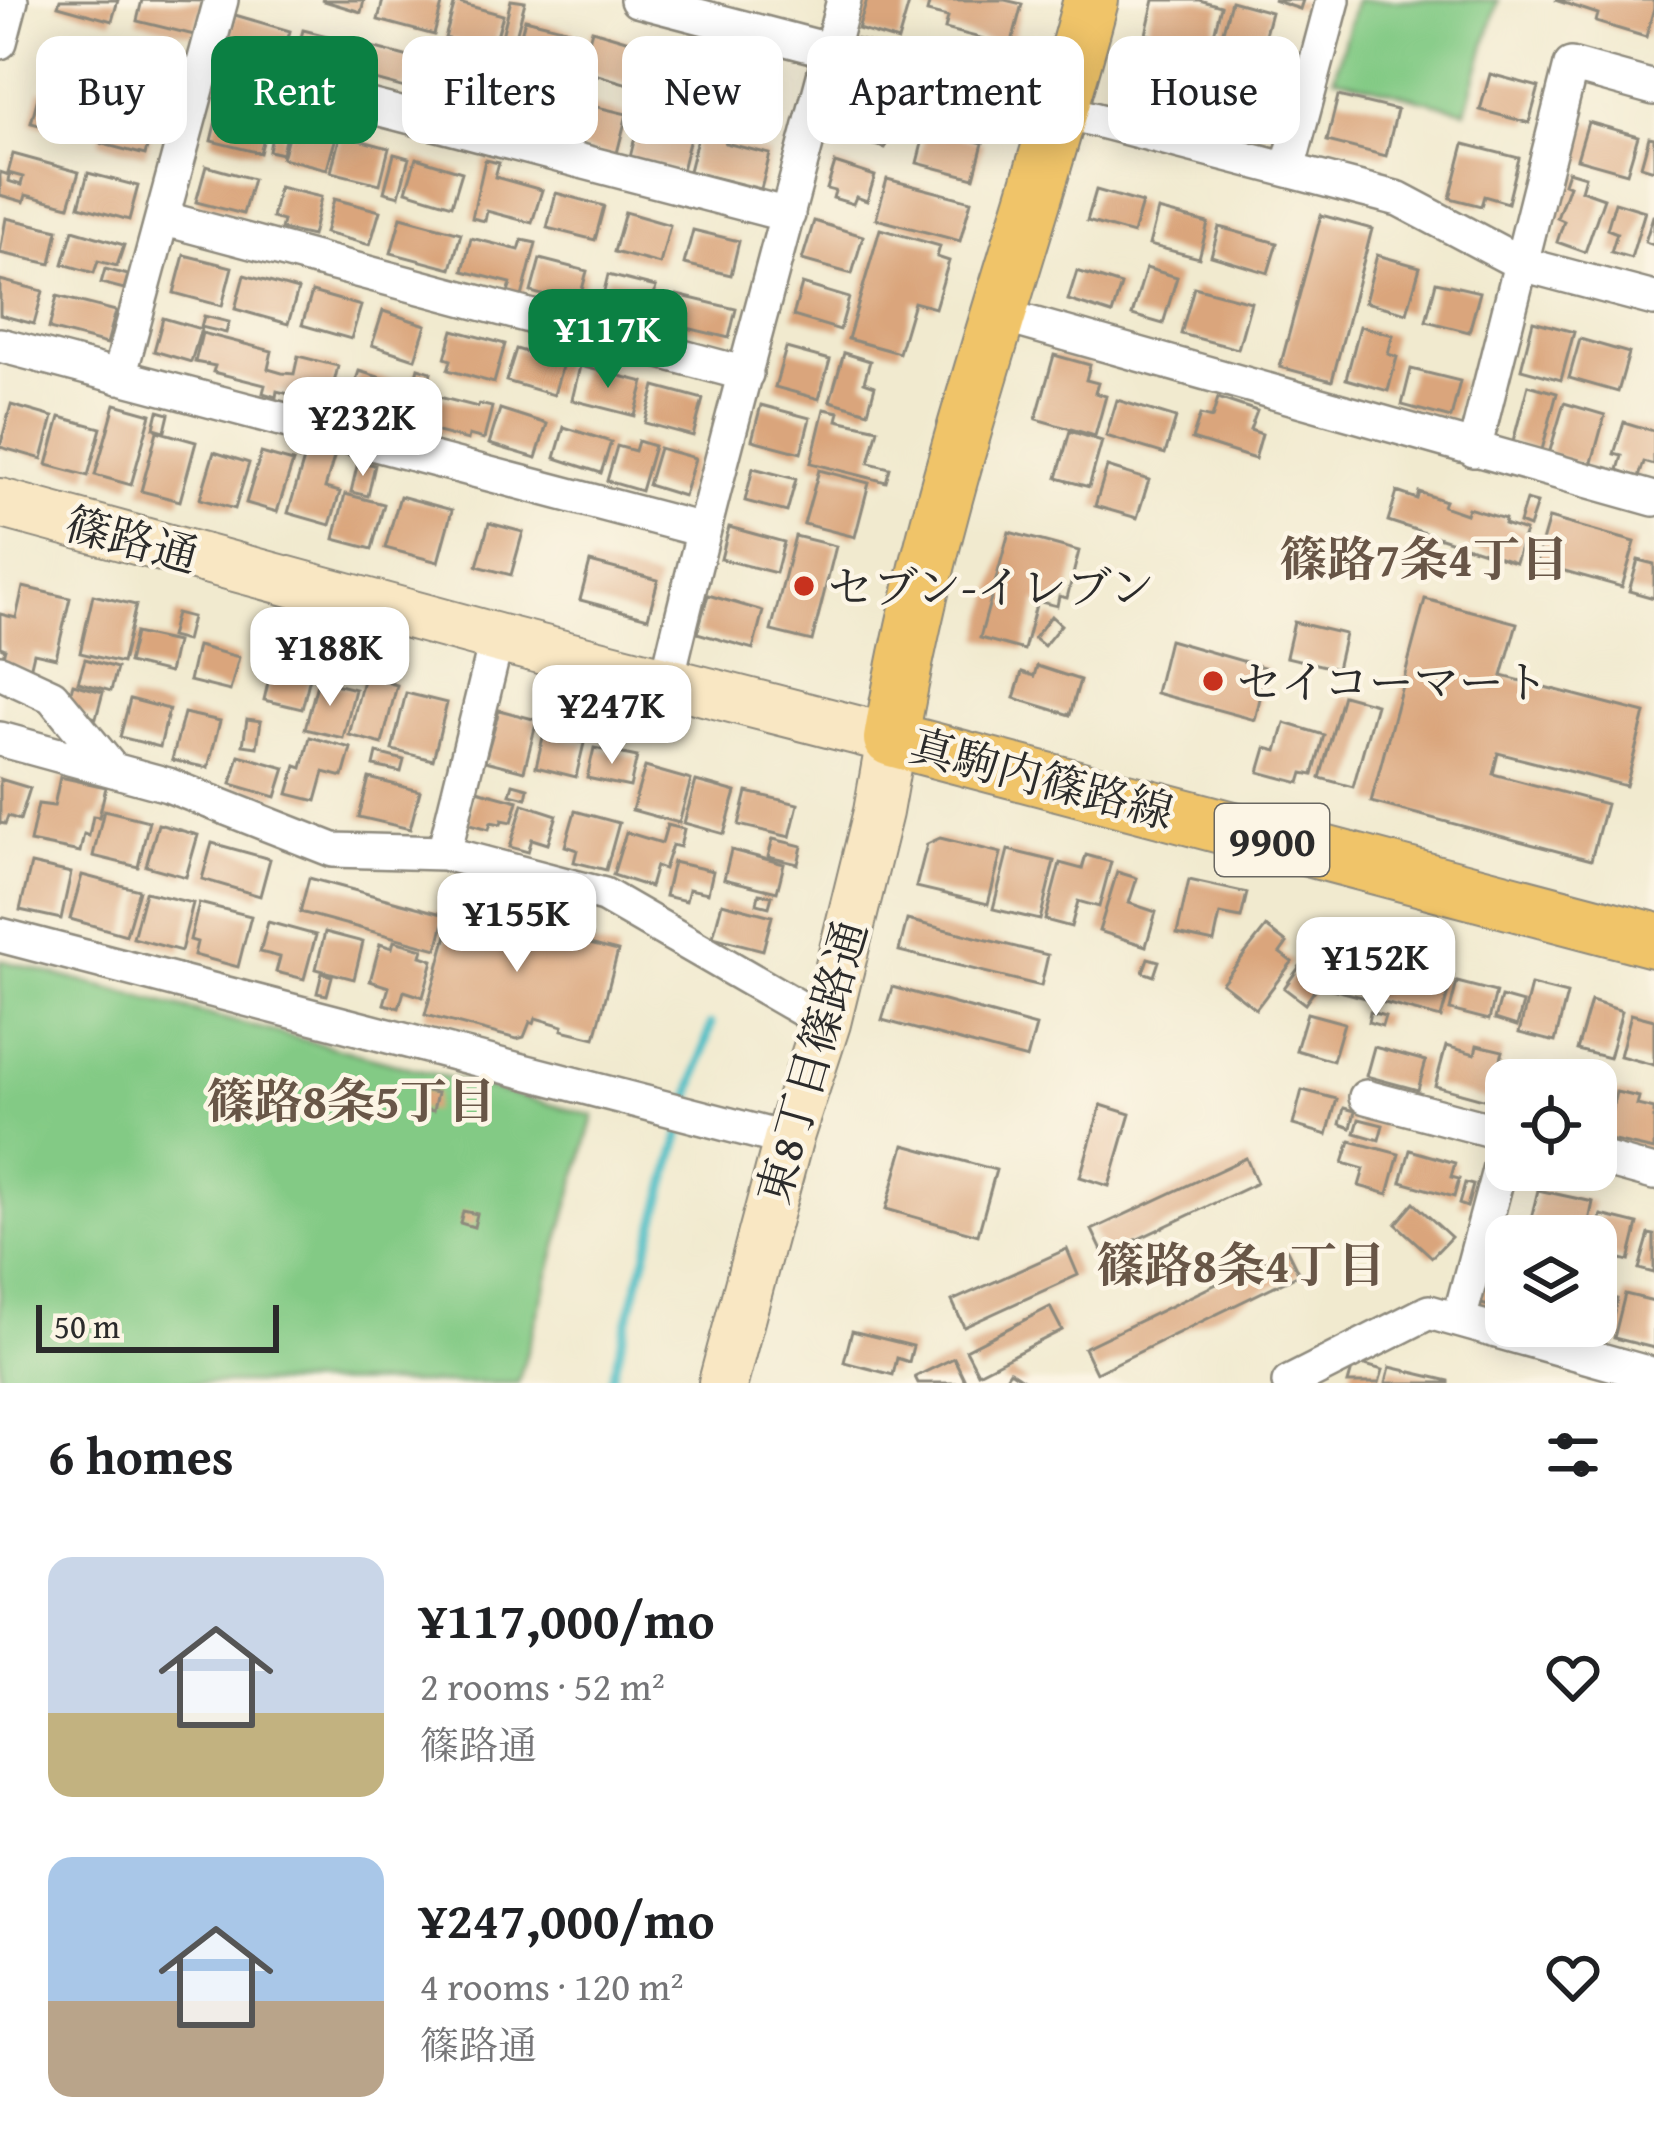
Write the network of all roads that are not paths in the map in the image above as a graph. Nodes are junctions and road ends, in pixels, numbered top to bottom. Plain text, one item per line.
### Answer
1 (11, 0) edge
2 (221, 0) edge
3 (638, 0) edge
4 (844, 0) edge
5 (1091, 0) edge
6 (1333, 0) edge
7 (835, 36) edge
8 (1082, 36) edge
9 (0, 42) edge
10 (807, 44) edge
11 (204, 63) junction
12 (1654, 88) edge
13 (1084, 116) edge
14 (807, 142) edge
15 (1052, 144) edge
16 (1288, 169) junction
17 (788, 214) junction
18 (162, 218) junction
19 (1522, 264) junction
20 (1654, 299) edge
21 (1000, 315) junction
22 (0, 345) edge
23 (746, 374) junction
24 (119, 377) junction
25 (1474, 451) junction
26 (1654, 499) edge
27 (0, 503) edge
28 (702, 530) junction
29 (496, 638) junction
30 (0, 672) edge
31 (667, 680) junction
32 (0, 739) edge
33 (891, 739) junction
34 (112, 769) junction
35 (444, 853) junction
36 (0, 935) edge
37 (1654, 940) edge
38 (826, 1023) junction
39 (1366, 1096) dead end
40 (1485, 1128) edge
41 (788, 1140) junction
42 (1617, 1163) edge
43 (1654, 1173) edge
44 (1493, 1191) edge
45 (1459, 1320) junction
46 (1654, 1375) edge
47 (723, 1383) edge
48 (1288, 1383) edge

1 - 9 street
2 - 11 street
3 - 10 street
4 - 7 street
5 - 8 main road, 真駒内篠路線
6 - 16 street
11 - 17 street
11 - 18 street
12 - 19 street
13 - 16 street
14 - 17 street
15 - 21 main road, 真駒内篠路線
16 - 19 street
17 - 23 street
18 - 23 street
18 - 24 street
19 - 20 street
19 - 25 street
21 - 25 street
21 - 33 main road, 真駒内篠路線
22 - 24 street
23 - 28 street
24 - 28 street
25 - 26 street
27 - 29 main road, 篠路通
28 - 31 street
29 - 31 main road, 篠路通
29 - 35 street
30 - 34 street
31 - 33 main road, 篠路通
32 - 34 street
33 - 37 main road, 真駒内篠路線 / 9900
33 - 38 main road, 東8丁目篠路通
34 - 35 street
35 - 38 street
36 - 41 street
38 - 41 main road, 東8丁目篠路通
39 - 40 street
41 - 47 main road, 東8丁目篠路通
42 - 43 street
44 - 45 street
45 - 46 street
45 - 48 street

